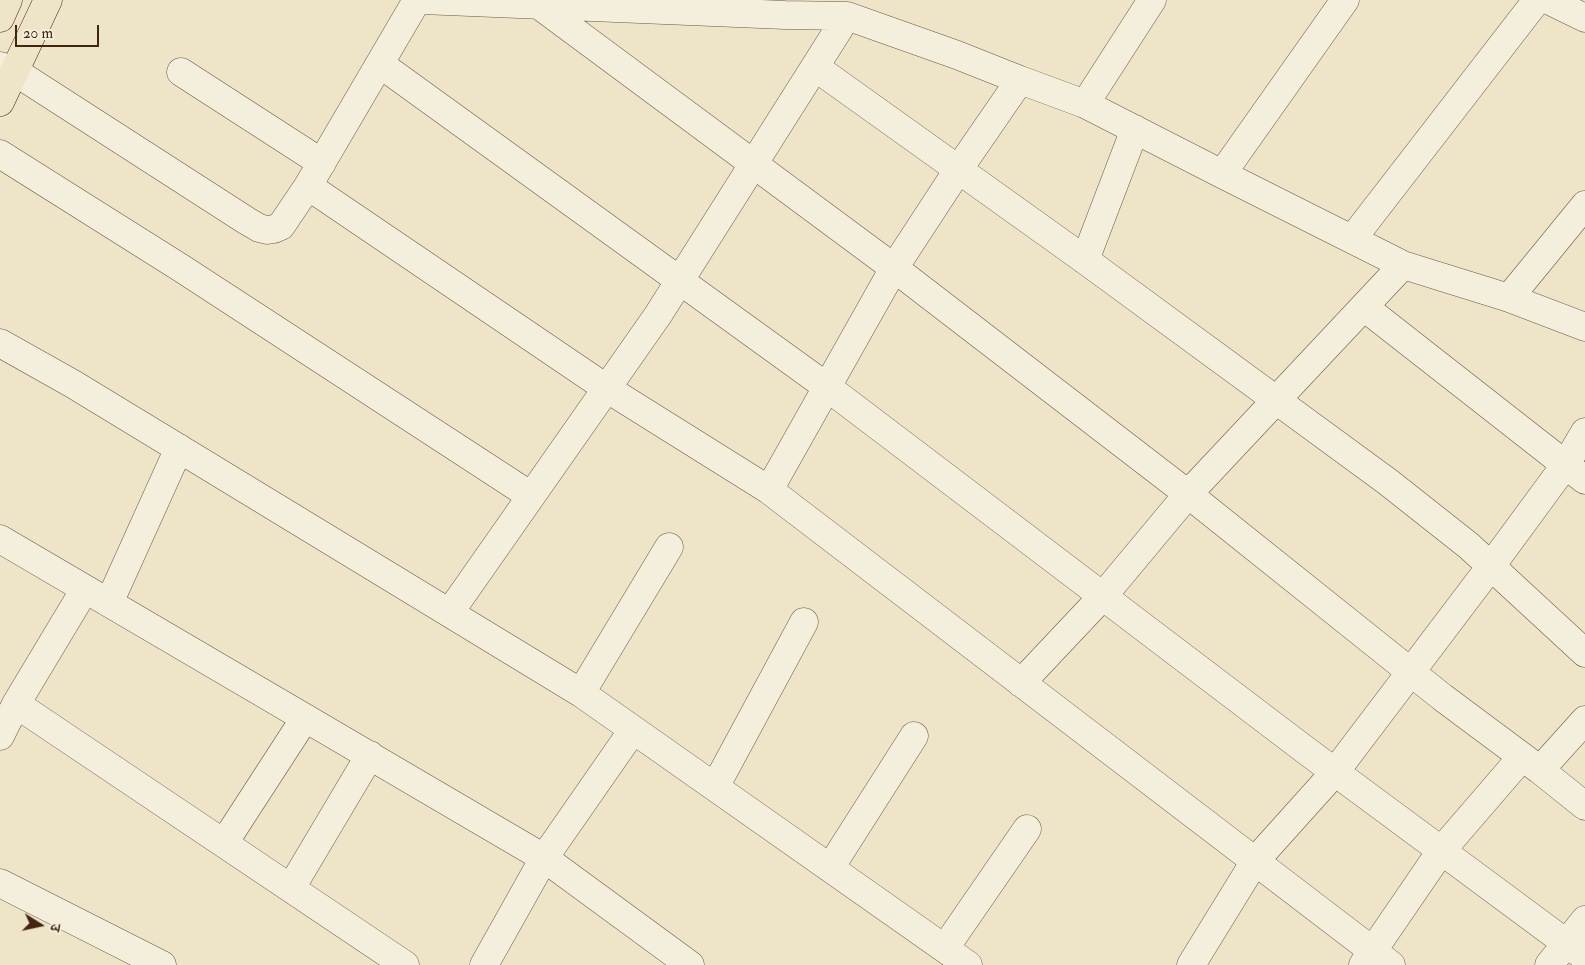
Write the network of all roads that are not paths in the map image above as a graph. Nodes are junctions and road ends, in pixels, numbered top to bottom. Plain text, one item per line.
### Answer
1 (8, 0) edge
2 (48, 0) edge
3 (418, 0) edge
4 (422, 0) edge
5 (1152, 0) edge
6 (1345, 0) edge
7 (1537, 0) edge
8 (1548, 0) edge
9 (539, 5) junction
10 (847, 16) junction
11 (0, 18) edge
12 (1585, 18) edge
13 (380, 64) junction
14 (815, 66) junction
15 (7, 69) edge
16 (181, 72) dead end
17 (1020, 80) junction
18 (0, 102) edge
19 (1086, 104) junction
20 (1135, 129) junction
21 (0, 154) edge
22 (322, 163) junction
23 (753, 165) junction
24 (958, 170) junction
25 (1222, 174) junction
26 (308, 186) junction
27 (1585, 205) edge
28 (1353, 238) junction
29 (1085, 260) junction
30 (1403, 265) junction
31 (894, 268) junction
32 (679, 281) junction
33 (1509, 298) junction
34 (1364, 307) junction
35 (1585, 327) edge
36 (0, 343) edge
37 (827, 386) junction
38 (606, 388) junction
39 (1276, 400) junction
40 (1585, 432) edge
41 (179, 448) junction
42 (1575, 472) edge
43 (769, 490) junction
44 (1188, 494) junction
45 (531, 496) junction
46 (0, 539) edge
47 (669, 547) dead end
48 (1492, 566) junction
49 (85, 589) junction
50 (1103, 596) junction
51 (109, 603) junction
52 (450, 612) junction
53 (804, 622) dead end
54 (1585, 653) edge
55 (1411, 672) junction
56 (1021, 682) junction
57 (581, 693) junction
58 (16, 704) junction
59 (306, 718) junction
60 (1585, 720) edge
61 (633, 730) junction
62 (0, 736) edge
63 (914, 736) dead end
64 (370, 755) junction
65 (1531, 763) junction
66 (1335, 772) junction
67 (715, 787) junction
68 (1585, 806) edge
69 (1027, 829) dead end
70 (224, 843) junction
71 (1441, 850) junction
72 (544, 858) junction
73 (1255, 861) junction
74 (830, 868) junction
75 (0, 884) edge
76 (292, 888) junction
77 (1585, 920) edge
78 (944, 948) junction
79 (1576, 950) edge
80 (1376, 960) edge
81 (162, 965) edge
82 (406, 965) edge
83 (484, 965) edge
84 (690, 965) edge
85 (968, 965) edge
86 (1191, 965) edge
87 (1549, 965) edge

1 - 11 main road
2 - 15 main road
3 - 13 street
4 - 9 street
5 - 19 street
6 - 25 street
7 - 28 street
8 - 12 street
9 - 10 street
9 - 23 street
10 - 14 street
10 - 17 street
13 - 22 street
13 - 32 street
14 - 23 street
14 - 24 street
15 - 18 main road
15 - 26 street
16 - 22 street
17 - 19 street
17 - 24 street
19 - 20 street
20 - 25 street
20 - 29 street
21 - 45 street
22 - 26 street
23 - 31 street
23 - 32 street
24 - 29 street
24 - 31 street
25 - 28 street
26 - 38 street
27 - 33 street
28 - 30 street
29 - 39 street
30 - 33 street
30 - 34 street
31 - 37 street
31 - 44 street
32 - 37 street
32 - 38 street
33 - 35 street
34 - 39 street
34 - 42 street
36 - 41 street
37 - 43 street
37 - 50 street
38 - 43 street
38 - 45 street
39 - 44 street
39 - 48 street
40 - 42 street
41 - 51 street
41 - 52 street
42 - 48 street
43 - 56 street
44 - 50 street
44 - 55 street
45 - 52 street
46 - 49 street
47 - 57 street
48 - 54 street
48 - 55 street
49 - 51 street
49 - 58 street
50 - 56 street
50 - 66 street
51 - 59 street
52 - 57 street
53 - 67 street
55 - 65 street
55 - 66 street
56 - 73 street
57 - 61 street
58 - 62 street
58 - 70 street
59 - 64 street
59 - 70 street
60 - 65 street
61 - 67 street
61 - 72 street
63 - 74 street
64 - 72 street
64 - 76 street
65 - 68 street
65 - 71 street
66 - 71 street
66 - 73 street
67 - 74 street
69 - 78 street
70 - 76 street
71 - 79 street
71 - 80 street
72 - 83 street
72 - 84 street
73 - 80 street
73 - 86 street
74 - 78 street
75 - 81 street
76 - 82 street
77 - 79 street
78 - 85 street
79 - 87 street

